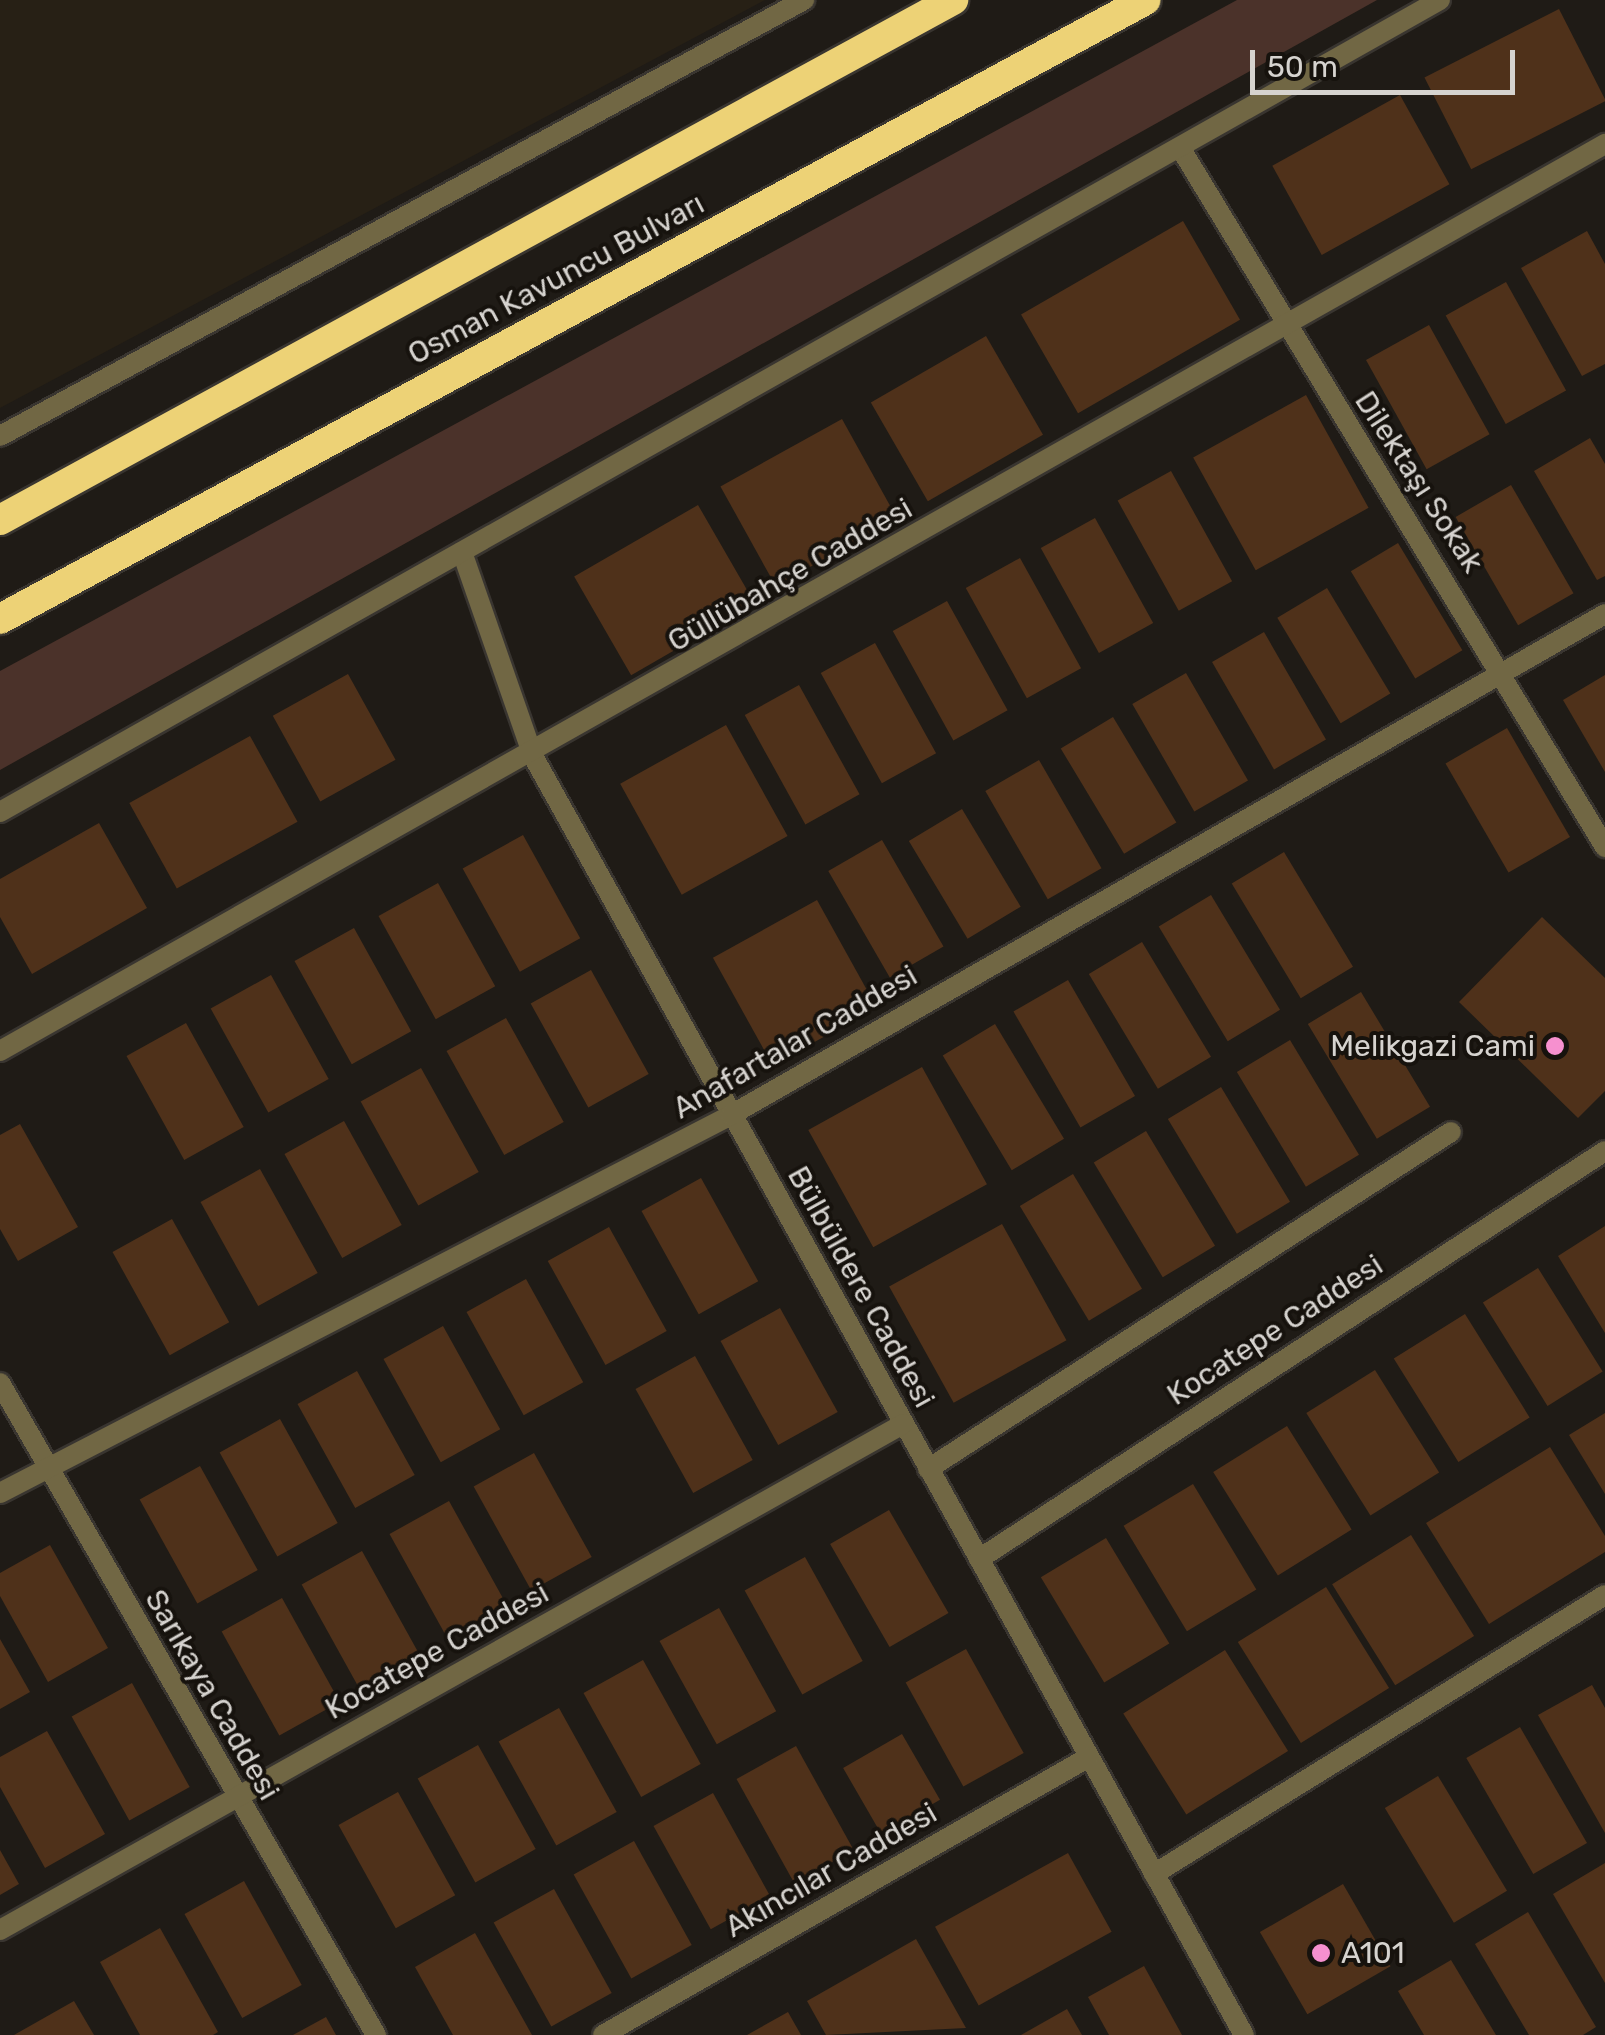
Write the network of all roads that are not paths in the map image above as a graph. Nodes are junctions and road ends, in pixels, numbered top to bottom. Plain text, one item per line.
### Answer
1 (804, 0) edge
2 (952, 0) edge
3 (1146, 0) edge
4 (1440, 0) edge
5 (1605, 144) edge
6 (1180, 149) junction
7 (1286, 328) junction
8 (0, 436) edge
9 (0, 520) edge
10 (462, 552) junction
11 (1605, 614) edge
12 (0, 619) edge
13 (1503, 668) junction
14 (533, 756) junction
15 (0, 812) edge
16 (1605, 848) edge
17 (0, 1051) edge
18 (731, 1116) junction
19 (1451, 1132) dead end
20 (1605, 1151) edge
21 (0, 1383) edge
22 (903, 1424) junction
23 (46, 1469) junction
24 (928, 1469) junction
25 (0, 1493) edge
26 (978, 1559) junction
27 (1605, 1595) edge
28 (1089, 1758) junction
29 (237, 1797) junction
30 (1154, 1874) junction
31 (0, 1930) edge
32 (376, 2035) edge
33 (603, 2035) edge
34 (1244, 2035) edge

1 - 8 street
2 - 9 highway, Osman Kavuncu Bulvarı
3 - 12 highway, Osman Kavuncu Bulvarı
4 - 6 street
5 - 7 street, Güllübahçe Caddesi
6 - 7 street, Dilektaşı Sokak
6 - 10 street
7 - 13 street, Dilektaşı Sokak
7 - 14 street, Güllübahçe Caddesi
10 - 14 street, Bülbüldere Caddesi
10 - 15 street
11 - 13 street, Anafartalar Caddesi
13 - 16 street, Dilektaşı Sokak
13 - 18 street, Anafartalar Caddesi
14 - 17 street, Güllübahçe Caddesi
14 - 18 street, Bülbüldere Caddesi
18 - 22 street, Bülbüldere Caddesi
18 - 23 street, Anafartalar Caddesi
19 - 24 street
20 - 26 street, Kocatepe Caddesi
21 - 23 street, Sarıkaya Caddesi
22 - 24 street, Bülbüldere Caddesi
22 - 29 street, Kocatepe Caddesi
23 - 25 street, Anafartalar Caddesi
23 - 29 street, Sarıkaya Caddesi
24 - 26 street, Bülbüldere Caddesi
26 - 28 street, Bülbüldere Caddesi
27 - 30 street
28 - 30 street, Bülbüldere Caddesi
28 - 33 street, Akıncılar Caddesi
29 - 31 street, Kocatepe Caddesi
29 - 32 street, Sarıkaya Caddesi
30 - 34 street, Bülbüldere Caddesi

